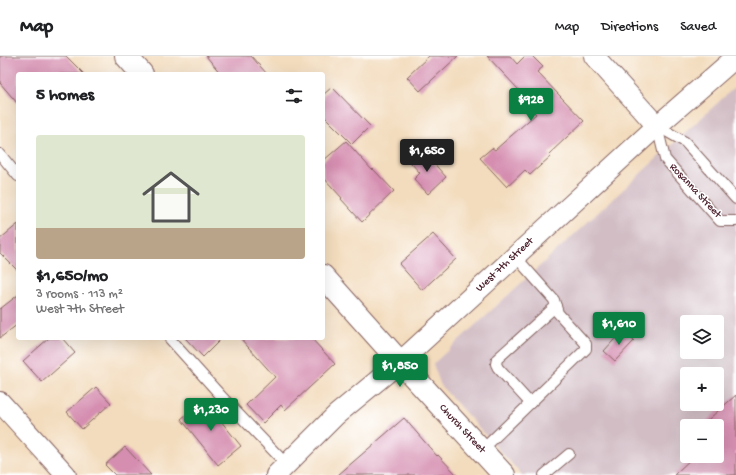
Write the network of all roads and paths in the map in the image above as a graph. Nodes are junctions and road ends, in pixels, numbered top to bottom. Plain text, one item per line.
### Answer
1 (126, 56) edge
2 (594, 56) edge
3 (736, 56) edge
4 (140, 72) edge
5 (657, 126) junction
6 (0, 154) edge
7 (16, 174) edge
8 (736, 199) edge
9 (736, 220) edge
10 (515, 256) junction
11 (325, 278) edge
12 (556, 306) junction
13 (171, 340) edge
14 (400, 362) junction
15 (0, 402) edge
16 (530, 404) junction
17 (482, 450) junction
18 (568, 454) dead end
19 (282, 471) edge
20 (66, 475) edge
21 (504, 475) edge
22 (544, 475) edge

1 - 4 street
2 - 5 street, Rosanna Street
3 - 5 street, West 7th Street
5 - 8 lane, Rosanna Street
5 - 9 lane, Rosanna Street
5 - 10 street, West 7th Street
6 - 7 lane
10 - 12 lane
10 - 14 street, West 7th Street
11 - 14 street, Church Street
12 - 16 lane
12 - 16 lane
13 - 19 lane
14 - 17 street, Church Street
14 - 19 street, West 7th Street
15 - 20 street
16 - 17 lane
17 - 21 street, Church Street
18 - 22 lane

